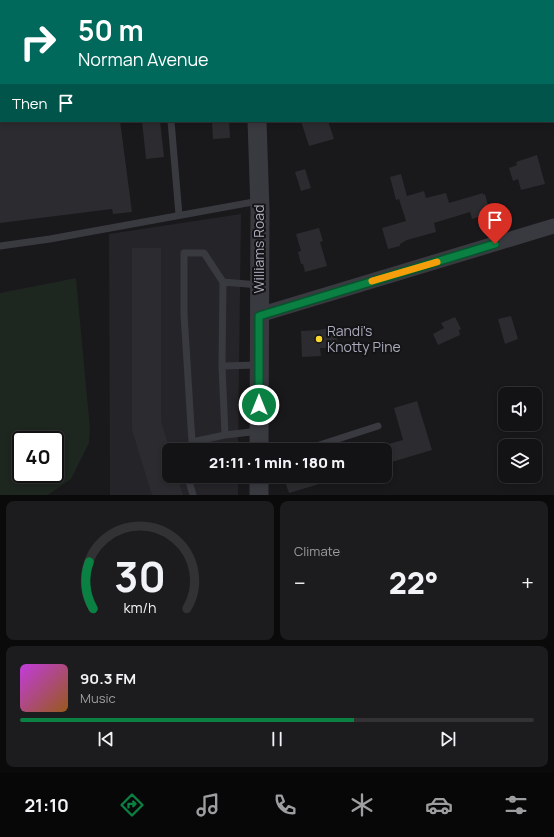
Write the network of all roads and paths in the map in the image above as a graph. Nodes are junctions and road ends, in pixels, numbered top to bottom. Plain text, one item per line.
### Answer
1 (171, 122) edge
2 (257, 122) edge
3 (259, 201) junction
4 (179, 215) junction
5 (554, 226) edge
6 (0, 246) edge
7 (223, 282) junction
8 (259, 285) junction
9 (259, 316) junction
10 (259, 365) junction
11 (222, 366) junction
12 (378, 426) dead end
13 (259, 431) junction
14 (225, 435) junction
15 (259, 443) edge
16 (326, 443) edge
17 (189, 483) edge
18 (259, 483) edge
19 (193, 495) edge
20 (259, 495) edge

1 - 4 lane
2 - 3 street, Williams Road
3 - 4 lane
3 - 8 street, Williams Road
4 - 6 lane
5 - 9 street
7 - 8 lane
7 - 11 lane
7 - 14 lane
8 - 9 street, Williams Road
9 - 10 street, Williams Road
10 - 11 lane
10 - 13 street, Williams Road
11 - 14 lane
12 - 16 lane
13 - 14 lane
13 - 15 street, Williams Road
17 - 19 lane
18 - 20 street

